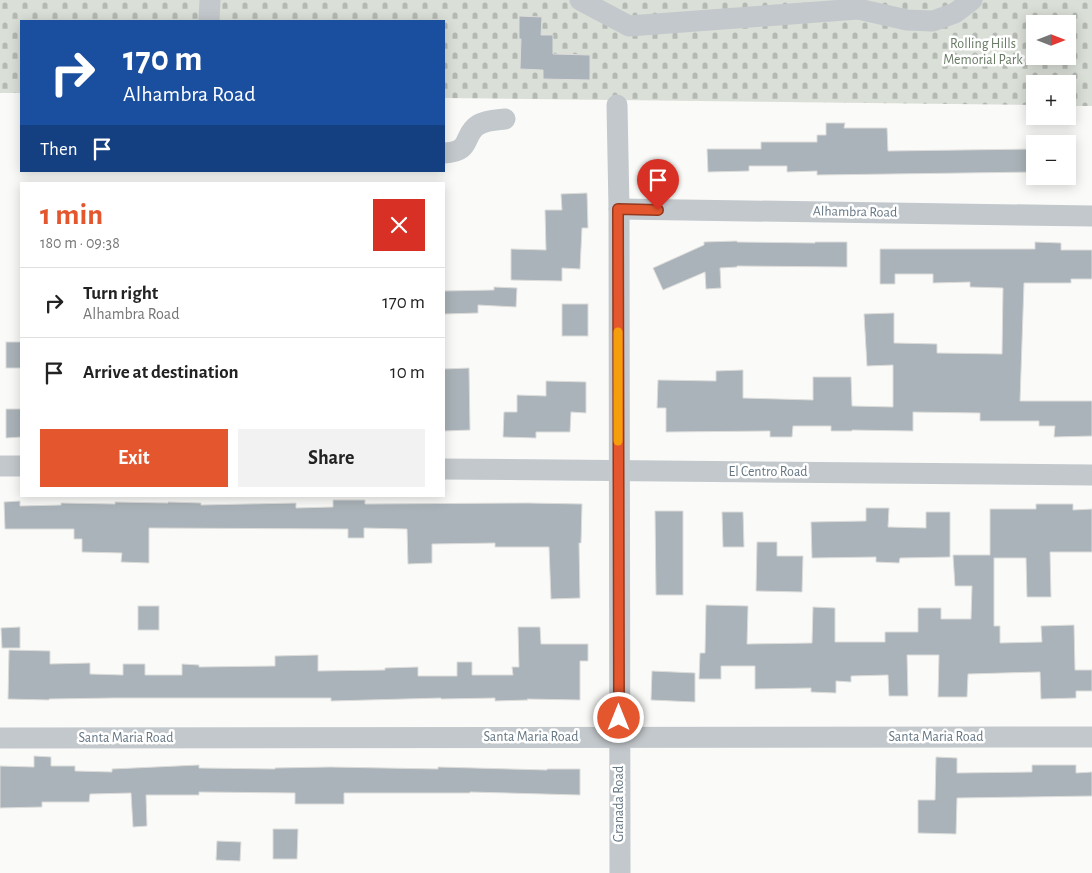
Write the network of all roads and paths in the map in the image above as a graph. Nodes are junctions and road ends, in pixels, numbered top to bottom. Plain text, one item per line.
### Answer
1 (210, 0) edge
2 (580, 0) edge
3 (972, 0) edge
4 (850, 5) edge
5 (209, 20) edge
6 (616, 105) dead end
7 (505, 119) dead end
8 (445, 153) edge
9 (618, 209) junction
10 (1092, 216) edge
11 (0, 466) edge
12 (20, 466) edge
13 (445, 470) edge
14 (618, 471) junction
15 (1092, 475) edge
16 (619, 737) junction
17 (1092, 737) edge
18 (0, 738) edge
19 (620, 873) edge

1 - 5 street
2 - 4 street
3 - 4 street
6 - 9 street, Granada Road
7 - 8 street
9 - 10 street, Alhambra Road
9 - 14 street, Granada Road
11 - 12 street
13 - 14 street, El Centro Road
14 - 15 street, El Centro Road
14 - 16 street, Granada Road
16 - 17 street, Santa Maria Road
16 - 18 street, Santa Maria Road
16 - 19 street, Granada Road

